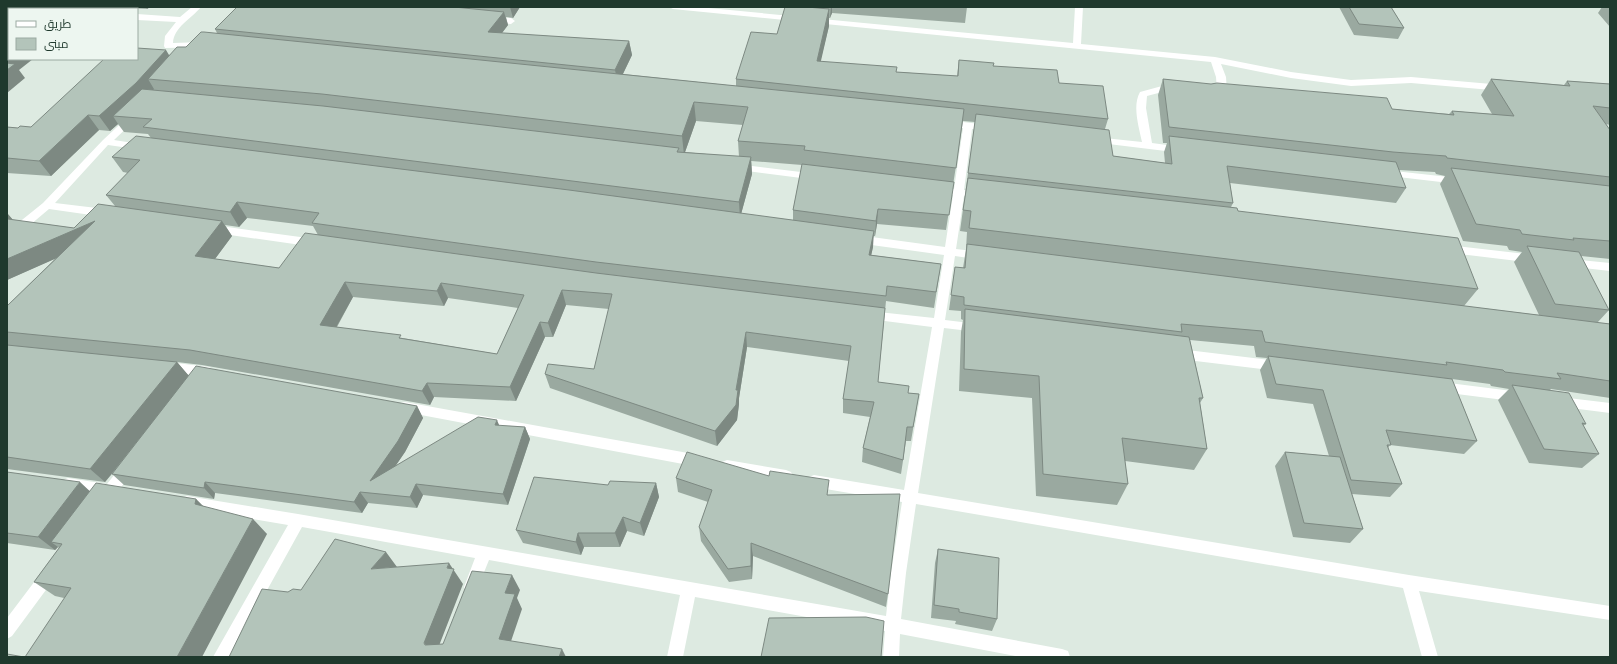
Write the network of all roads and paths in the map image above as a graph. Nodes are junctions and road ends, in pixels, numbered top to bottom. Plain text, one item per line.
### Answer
1 (7, 7) edge
2 (197, 7) edge
3 (673, 7) edge
4 (1079, 7) edge
5 (21, 8) edge
6 (138, 17) edge
7 (479, 18) edge
8 (182, 20) junction
9 (511, 21) dead end
10 (1077, 46) junction
11 (193, 53) edge
12 (1215, 60) junction
13 (1514, 89) edge
14 (1183, 92) edge
15 (1205, 96) edge
16 (139, 111) edge
17 (937, 122) edge
18 (968, 125) junction
19 (1000, 129) edge
20 (1085, 139) edge
21 (106, 142) junction
22 (1147, 146) junction
23 (154, 148) edge
24 (1194, 151) edge
25 (726, 166) edge
26 (1375, 172) edge
27 (827, 178) edge
28 (1469, 182) edge
29 (928, 189) edge
30 (959, 193) junction
31 (991, 196) edge
32 (47, 205) junction
33 (118, 215) edge
34 (205, 227) edge
35 (7, 238) edge
36 (849, 238) edge
37 (323, 244) edge
38 (1439, 248) edge
39 (951, 252) junction
40 (990, 257) edge
41 (1542, 260) edge
42 (1558, 262) edge
43 (1610, 268) edge
44 (860, 314) edge
45 (939, 323) junction
46 (987, 329) edge
47 (1168, 352) edge
48 (155, 366) edge
49 (1294, 368) edge
50 (202, 371) junction
51 (226, 375) edge
52 (192, 383) edge
53 (1428, 385) edge
54 (1531, 398) edge
55 (1547, 400) edge
56 (391, 405) edge
57 (1610, 408) edge
58 (134, 459) edge
59 (51, 482) edge
60 (110, 490) junction
61 (126, 493) edge
62 (910, 499) junction
63 (173, 500) edge
64 (96, 509) edge
65 (298, 520) junction
66 (484, 553) junction
67 (59, 560) edge
68 (1409, 582) junction
69 (689, 589) junction
70 (467, 598) edge
71 (1610, 613) edge
72 (892, 625) junction
73 (7, 631) edge
74 (221, 657) edge
75 (675, 657) edge
76 (891, 657) edge
77 (1062, 657) edge
78 (1430, 657) edge

1 - 5 street
2 - 8 street
3 - 10 street
4 - 10 street
6 - 8 street
7 - 9 street
8 - 11 street
10 - 12 street
12 - 13 street
12 - 15 street
14 - 22 street
16 - 21 street
17 - 18 street
18 - 19 street
18 - 30 street
20 - 22 street
21 - 23 street
21 - 32 street
22 - 24 street
25 - 27 street
26 - 28 street
29 - 30 street
30 - 31 street
30 - 39 street
32 - 33 street
32 - 35 street
34 - 37 street
36 - 39 street
38 - 41 street
39 - 40 street
39 - 45 street
42 - 43 street
44 - 45 street
45 - 46 street
45 - 62 street
47 - 49 street
48 - 50 street
50 - 51 street
50 - 52 street
53 - 54 street
55 - 57 street
56 - 62 street
58 - 60 street
59 - 60 street
60 - 61 street
60 - 64 street
62 - 68 street
62 - 72 street
63 - 65 street
65 - 66 street
65 - 74 street
66 - 69 street
66 - 70 street
67 - 73 street
68 - 71 street
68 - 78 street
69 - 72 street
69 - 75 street
72 - 76 street
72 - 77 street

